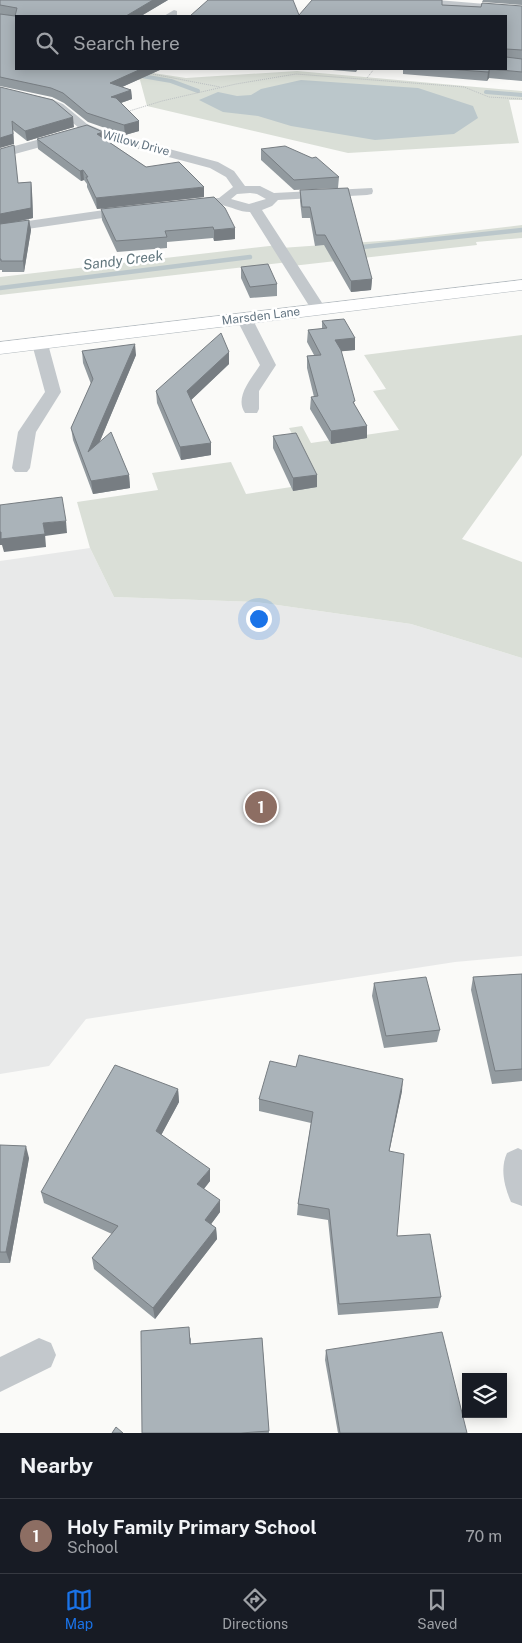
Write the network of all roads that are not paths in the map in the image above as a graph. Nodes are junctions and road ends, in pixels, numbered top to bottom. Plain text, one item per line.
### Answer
1 (404, 0) edge
2 (456, 2) edge
3 (522, 10) edge
4 (0, 91) edge
5 (85, 128) junction
6 (0, 154) edge
7 (240, 190) junction
8 (367, 191) dead end
9 (272, 197) junction
10 (225, 201) junction
11 (176, 206) edge
12 (147, 208) edge
13 (254, 208) junction
14 (0, 229) edge
15 (522, 284) edge
16 (318, 308) junction
17 (244, 318) junction
18 (40, 344) junction
19 (0, 348) edge
20 (251, 409) dead end
21 (21, 468) dead end
22 (39, 1355) dead end
23 (0, 1375) edge

1 - 2 street
2 - 3 street
4 - 5 street, Willow Drive
5 - 6 street
5 - 7 street, Willow Drive
7 - 9 street
7 - 10 street
8 - 9 street
9 - 13 street
10 - 11 street
10 - 13 street
12 - 14 street
13 - 16 street
15 - 16 main road, Marsden Lane
16 - 17 main road, Marsden Lane
17 - 18 main road, Marsden Lane
17 - 20 street
18 - 19 main road, Marsden Lane
18 - 21 street
22 - 23 street

